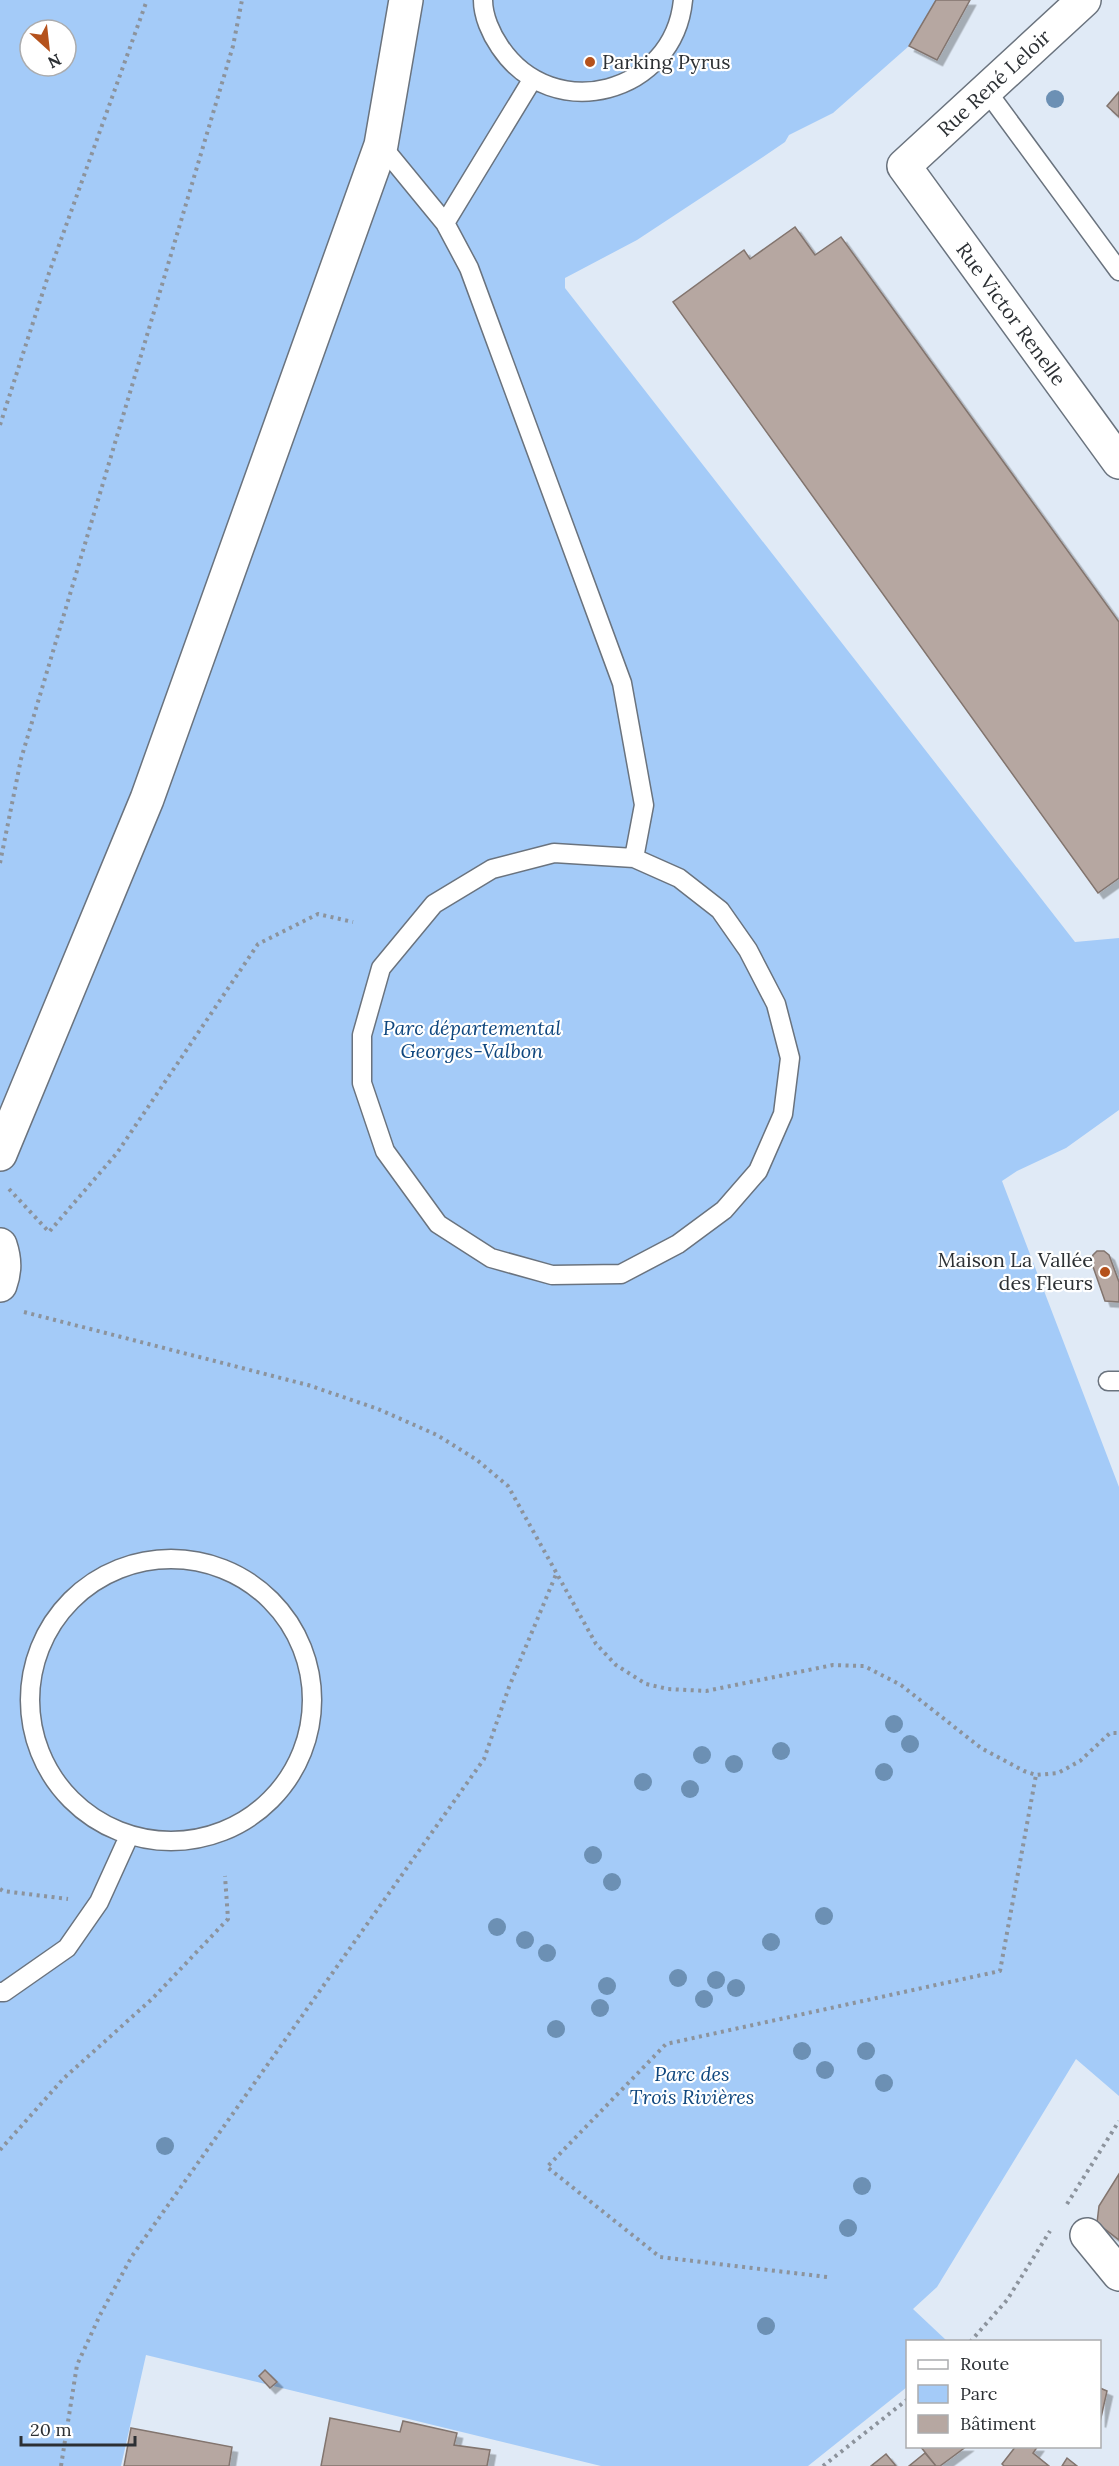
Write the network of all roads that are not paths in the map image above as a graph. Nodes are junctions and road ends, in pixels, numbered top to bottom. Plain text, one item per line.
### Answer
1 (406, 0) edge
2 (483, 0) edge
3 (683, 0) edge
4 (1084, 0) edge
5 (532, 80) junction
6 (986, 90) junction
7 (381, 145) junction
8 (904, 166) joint
9 (445, 223) junction
10 (1119, 271) edge
11 (1119, 462) edge
12 (634, 858) junction
13 (0, 1154) edge
14 (0, 1245) edge
15 (0, 1285) edge
16 (129, 1836) junction
17 (0, 1992) edge
18 (1087, 2235) dead end
19 (1119, 2274) edge

1 - 7 street
2 - 5 lane
3 - 5 lane
4 - 6 street, Rue René Leloir
5 - 9 lane
6 - 8 street, Rue René Leloir
6 - 10 lane
7 - 9 lane
7 - 13 street
8 - 11 street, Rue Victor Renelle
9 - 12 lane
12 - 12 lane
14 - 15 street
16 - 16 lane
16 - 17 lane
18 - 19 street

